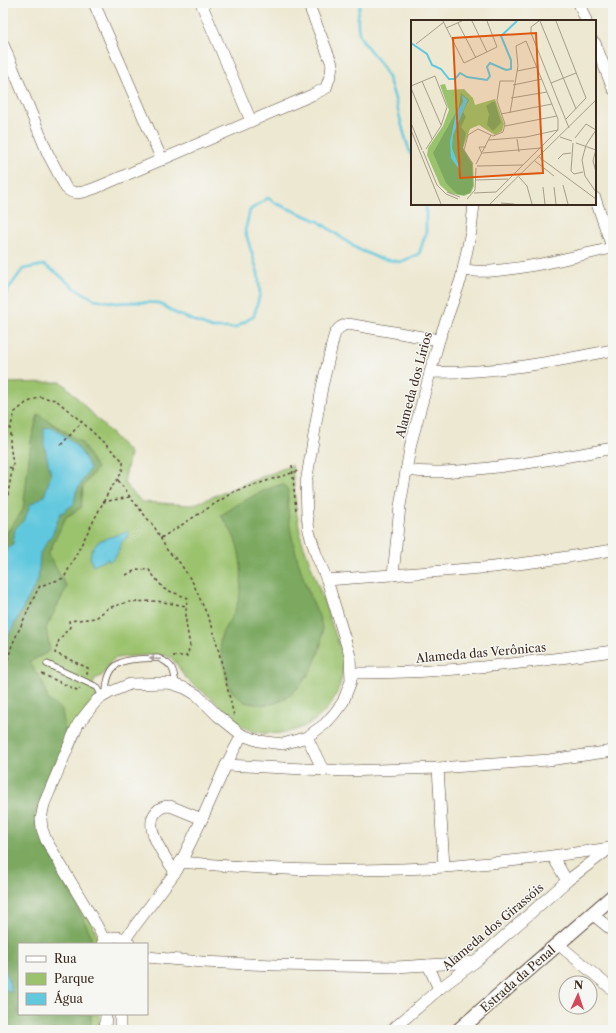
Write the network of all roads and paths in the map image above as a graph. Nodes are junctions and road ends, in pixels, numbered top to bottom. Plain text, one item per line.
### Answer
1 (94, 3) edge
2 (202, 3) edge
3 (308, 3) edge
4 (579, 3) edge
5 (586, 20) edge
6 (3, 44) edge
7 (596, 46) edge
8 (613, 89) edge
9 (251, 121) junction
10 (162, 160) junction
11 (596, 201) edge
12 (474, 205) edge
13 (613, 249) edge
14 (463, 270) junction
15 (439, 340) junction
16 (613, 350) edge
17 (430, 372) junction
18 (82, 422) junction
19 (61, 444) dead end
20 (613, 448) edge
21 (292, 465) dead end
22 (3, 466) edge
23 (12, 468) junction
24 (307, 469) junction
25 (406, 470) junction
26 (294, 473) junction
27 (118, 479) junction
28 (130, 497) junction
29 (103, 502) junction
30 (3, 506) edge
31 (297, 516) dead end
32 (161, 538) junction
33 (613, 550) edge
34 (126, 574) dead end
35 (393, 575) junction
36 (327, 580) junction
37 (186, 606) junction
38 (613, 651) edge
39 (165, 655) dead end
40 (168, 656) dead end
41 (173, 659) dead end
42 (47, 664) dead end
43 (352, 673) junction
44 (42, 674) dead end
45 (3, 676) edge
46 (92, 685) junction
47 (176, 686) junction
48 (104, 696) junction
49 (235, 721) dead end
50 (242, 735) junction
51 (307, 738) junction
52 (613, 751) edge
53 (226, 765) junction
54 (438, 768) junction
55 (323, 770) junction
56 (202, 819) junction
57 (612, 847) edge
58 (553, 857) junction
59 (178, 867) junction
60 (444, 867) junction
61 (567, 881) junction
62 (613, 896) edge
63 (592, 914) junction
64 (613, 931) edge
65 (103, 942) edge
66 (127, 942) edge
67 (558, 944) junction
68 (148, 957) edge
69 (475, 962) junction
70 (428, 965) junction
71 (439, 989) junction
72 (613, 990) edge
73 (106, 1015) edge
74 (120, 1015) edge
75 (105, 1030) edge
76 (120, 1030) edge
77 (392, 1030) edge
78 (459, 1030) edge

1 - 10 street
2 - 9 street
3 - 9 street
4 - 5 street
6 - 10 street
7 - 8 street
9 - 10 street
11 - 13 street
12 - 14 street, Alameda dos Lírios
13 - 14 street
14 - 15 street, Alameda dos Lírios
15 - 17 street, Alameda dos Lírios
15 - 24 street
16 - 17 street
17 - 25 street, Alameda dos Lírios
18 - 19 path
18 - 23 path
18 - 27 path
20 - 25 street
21 - 26 path
22 - 23 path
23 - 30 path
24 - 26 path
24 - 36 street
25 - 35 street, Alameda dos Lírios
26 - 31 path
26 - 32 path
27 - 28 path
27 - 29 path
28 - 29 path
28 - 32 path
29 - 45 path
32 - 49 path
33 - 35 street
34 - 37 path
35 - 36 street
36 - 43 street
37 - 39 path
37 - 46 path
38 - 43 street, Alameda das Verônicas
40 - 41 path
42 - 46 lane
43 - 51 street
44 - 46 path
46 - 48 lane
47 - 48 street
47 -> 48 lane
47 - 50 street
48 - 65 street
50 - 51 street
50 - 53 street
51 - 55 street
52 - 54 street
53 - 55 street
53 - 56 street
54 - 55 street
54 - 60 street
56 - 59 street
56 - 59 street
57 - 58 street
57 - 61 street, Alameda dos Girassóis
58 - 60 street
58 - 61 street
59 - 60 street
59 - 66 street
61 - 69 street, Alameda dos Girassóis
62 - 63 street, Estrada da Penal
63 - 64 street
63 - 67 street, Estrada da Penal
65 - 66 street
67 - 72 street
67 - 78 street, Estrada da Penal
68 - 70 street
69 - 70 street
69 - 71 street, Alameda dos Girassóis
70 - 71 street
71 - 77 street, Alameda dos Girassóis
73 - 75 street
74 - 76 street

